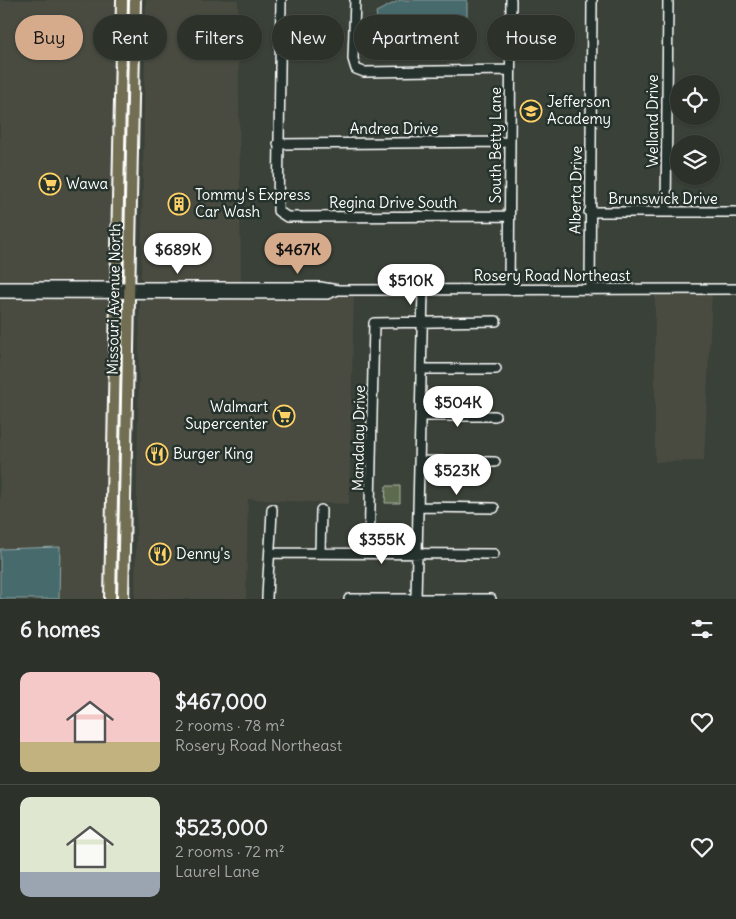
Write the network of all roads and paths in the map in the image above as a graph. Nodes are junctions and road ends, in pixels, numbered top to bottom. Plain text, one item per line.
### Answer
1 (122, 0) edge
2 (135, 0) edge
3 (281, 0) edge
4 (355, 0) edge
5 (511, 0) edge
6 (592, 0) edge
7 (668, 0) edge
8 (122, 15) edge
9 (121, 60) edge
10 (127, 60) edge
11 (510, 70) junction
12 (120, 99) junction
13 (133, 106) junction
14 (510, 142) junction
15 (278, 144) junction
16 (131, 176) junction
17 (589, 212) junction
18 (666, 212) junction
19 (736, 212) edge
20 (509, 216) junction
21 (0, 287) edge
22 (36, 287) junction
23 (736, 289) edge
24 (116, 290) junction
25 (423, 290) junction
26 (510, 290) junction
27 (590, 290) junction
28 (129, 291) junction
29 (0, 292) edge
30 (496, 321) dead end
31 (423, 322) junction
32 (422, 369) junction
33 (496, 369) dead end
34 (421, 416) junction
35 (495, 416) dead end
36 (114, 422) junction
37 (420, 461) junction
38 (494, 462) dead end
39 (125, 492) junction
40 (112, 501) junction
41 (419, 507) junction
42 (494, 508) dead end
43 (272, 509) dead end
44 (321, 510) dead end
45 (125, 515) junction
46 (270, 553) junction
47 (320, 553) junction
48 (369, 553) junction
49 (494, 554) dead end
50 (418, 555) junction
51 (110, 599) edge
52 (123, 599) edge
53 (267, 599) edge
54 (349, 599) edge
55 (416, 599) edge
56 (491, 599) edge

1 - 8 main road, Missouri Avenue North
2 - 13 main road, Missouri Avenue North
3 - 15 street
4 - 11 street
5 - 11 street, South Betty Lane
6 - 17 street, Alberta Drive
7 - 18 street, Welland Drive
9 - 12 main road, Missouri Avenue North
10 - 13 main road
11 - 14 street, South Betty Lane
12 - 16 main road
12 - 24 main road, Missouri Avenue North
13 - 16 main road, Missouri Avenue North
14 - 15 street, Andrea Drive
14 - 20 street, South Betty Lane
15 - 20 street, Regina Drive South
16 - 28 main road, Missouri Avenue North
17 - 18 street, Brunswick Drive
17 - 27 street, Alberta Drive
18 - 19 street, Brunswick Drive
20 - 26 street, South Betty Lane
21 - 22 street
22 - 24 street
22 - 29 street
23 - 27 street, Rosery Road Northeast
24 - 28 street, Rosery Road Northeast
24 - 29 street
24 - 36 main road, Missouri Avenue North
25 - 26 street, Rosery Road Northeast
25 - 28 street, Rosery Road Northeast
25 - 31 street
26 - 27 street, Rosery Road Northeast
28 - 39 main road, Missouri Avenue North
30 - 31 street
31 - 32 street
31 - 48 street, Mandalay Drive
32 - 33 street
32 - 34 street
34 - 35 street
34 - 37 street
36 - 39 main road
36 - 40 main road, Missouri Avenue North
37 - 38 street
37 - 41 street
39 - 45 main road, Missouri Avenue North
40 - 45 main road
40 - 51 main road, Missouri Avenue North
41 - 42 street
41 - 50 street
43 - 46 street
44 - 47 street
45 - 52 main road, Missouri Avenue North
46 - 47 street
46 - 53 street
47 - 48 street
48 - 50 street
49 - 50 street
50 - 55 street
54 - 55 street
55 - 56 street

